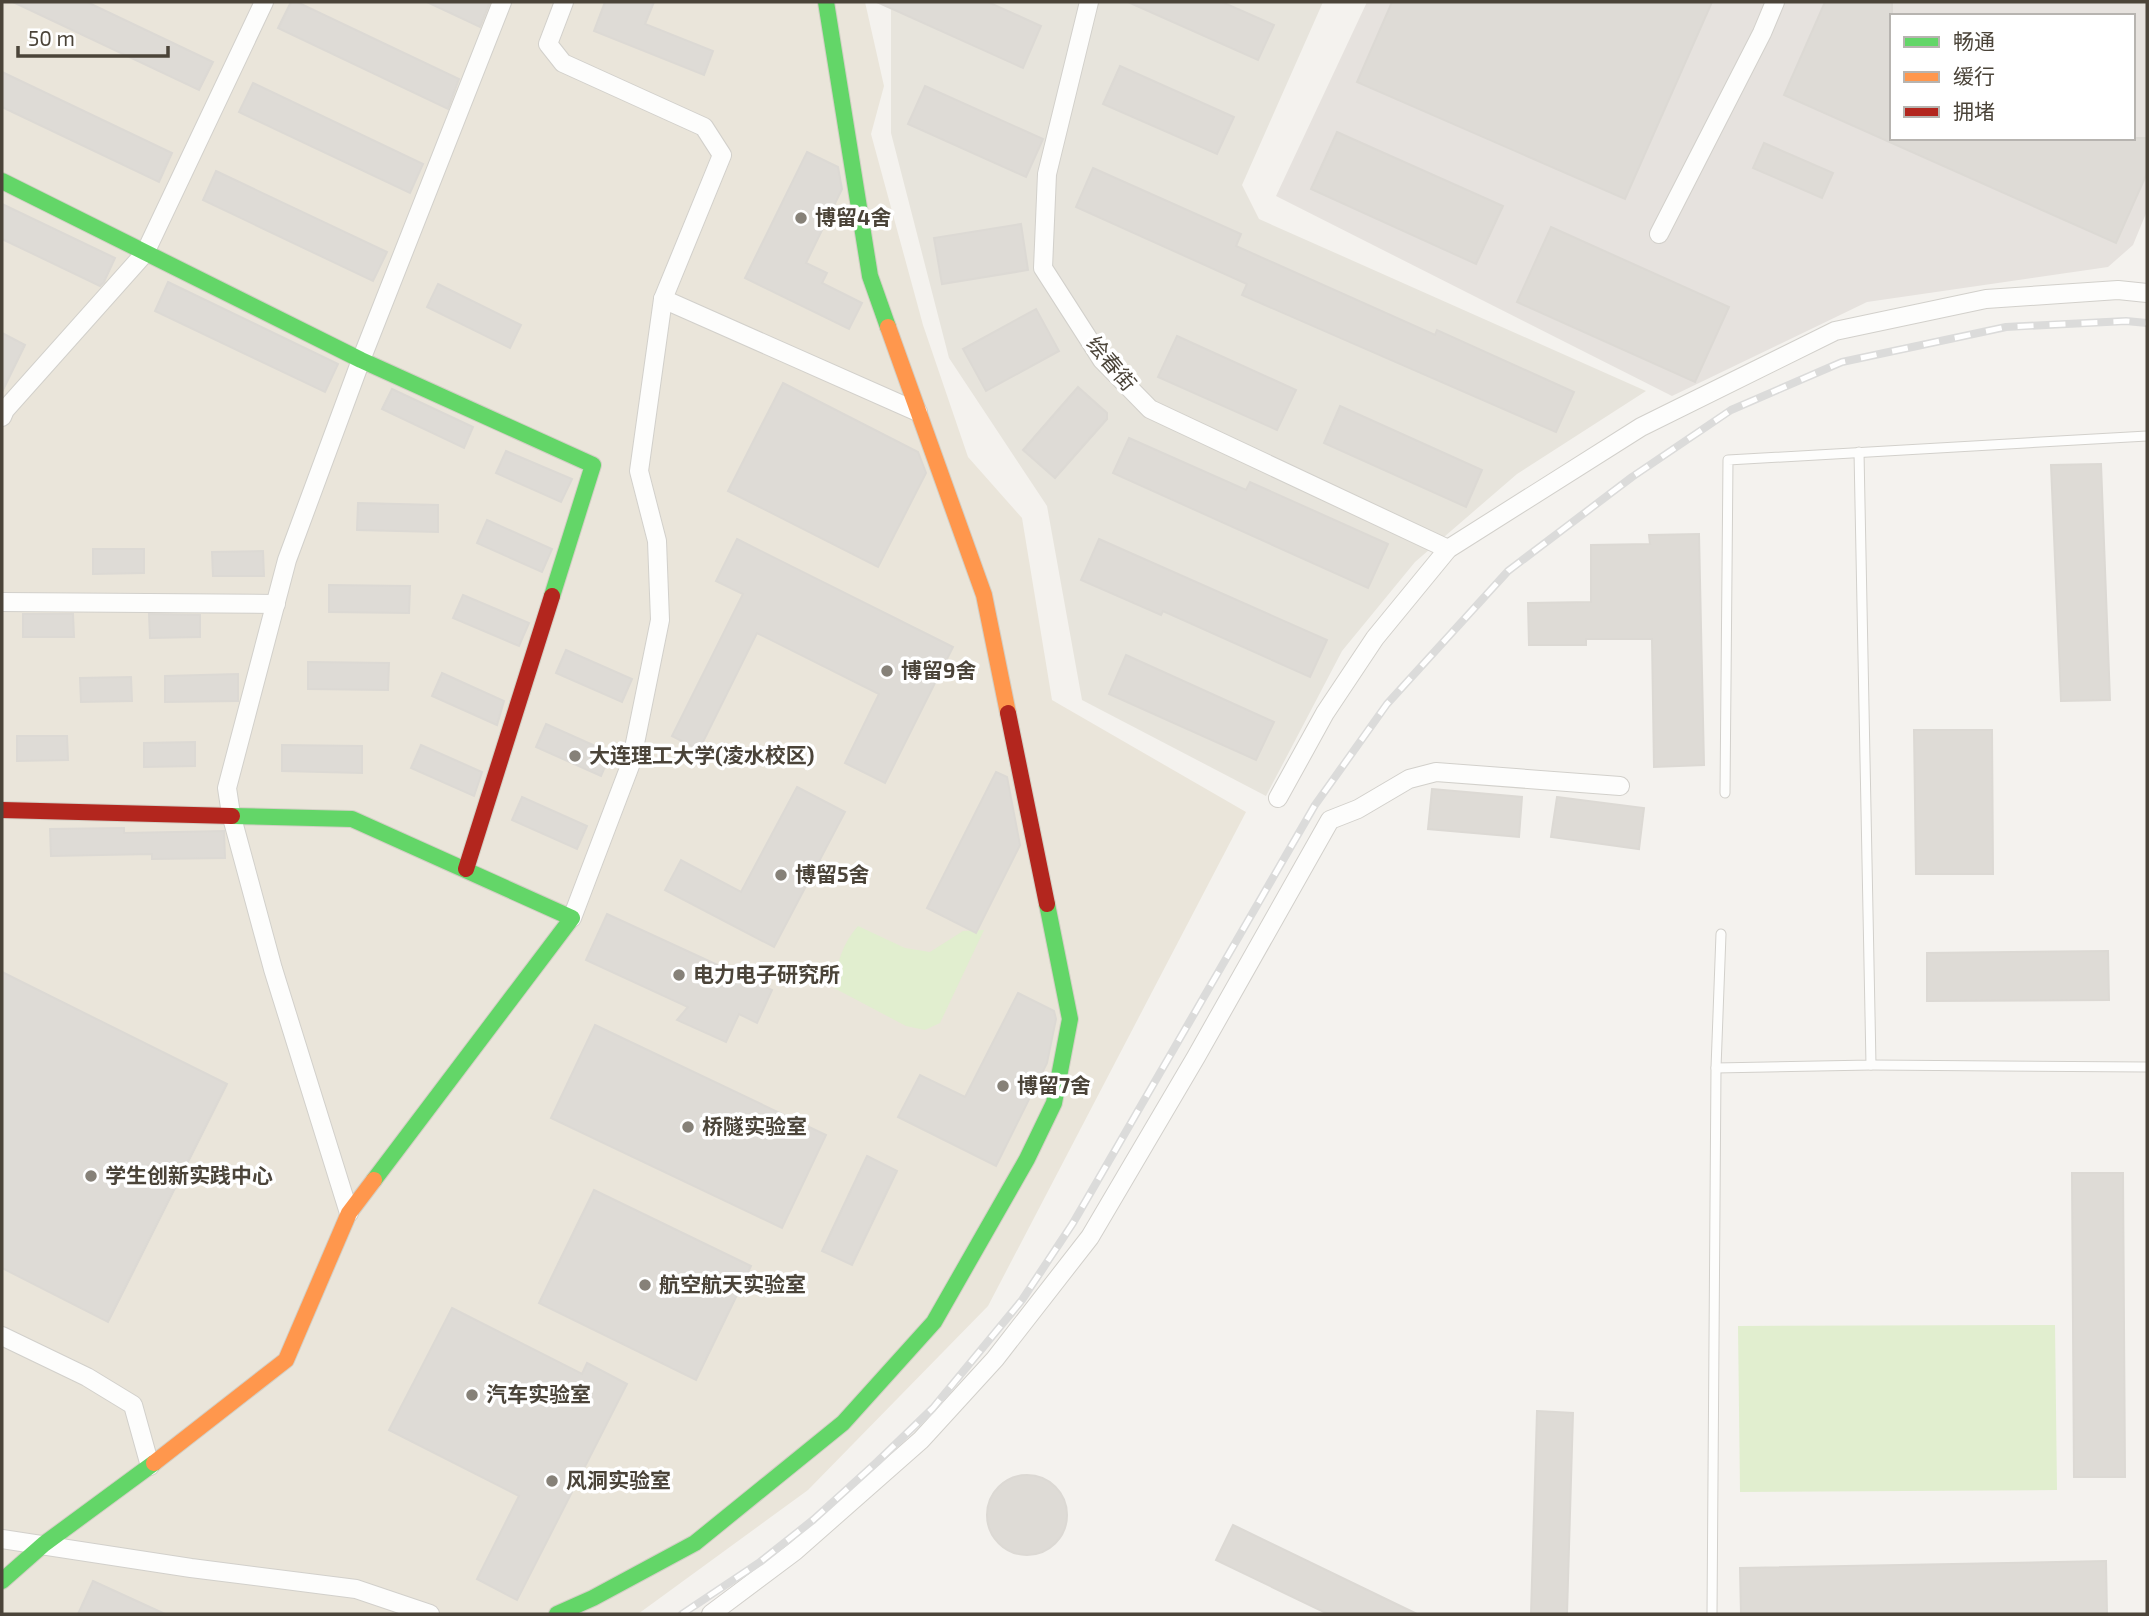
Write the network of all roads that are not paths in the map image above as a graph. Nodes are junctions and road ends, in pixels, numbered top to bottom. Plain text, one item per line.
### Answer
1 (264, 2) edge
2 (502, 2) edge
3 (564, 2) edge
4 (826, 2) edge
5 (1089, 2) edge
6 (1775, 2) edge
7 (2, 181) edge
8 (1659, 234) dead end
9 (145, 253) junction
10 (2147, 293) edge
11 (663, 299) junction
12 (361, 360) junction
13 (918, 412) junction
14 (2, 417) edge
15 (2147, 436) edge
16 (1859, 452) junction
17 (1448, 549) junction
18 (2, 602) edge
19 (276, 604) junction
20 (1620, 786) dead end
21 (1725, 793) dead end
22 (1278, 798) dead end
23 (2, 810) edge
24 (231, 814) junction
25 (466, 869) junction
26 (572, 918) junction
27 (1721, 934) dead end
28 (1871, 1065) junction
29 (2147, 1067) edge
30 (1716, 1068) junction
31 (349, 1213) junction
32 (2, 1336) edge
33 (150, 1466) junction
34 (2, 1539) edge
35 (44, 1544) junction
36 (2, 1581) edge
37 (430, 1614) edge
38 (556, 1614) edge
39 (711, 1614) edge
40 (1712, 1614) edge

1 - 9 street
2 - 12 street
3 - 11 street
4 - 13 street
5 - 17 street, 绘春街
6 - 8 street
7 - 9 street
9 - 12 street
9 - 14 street
10 - 17 street
11 - 13 street
11 - 26 street
12 - 19 street
12 - 25 street
13 - 38 street
15 - 16 lane
16 - 21 lane
16 - 28 lane
17 - 22 street
18 - 19 street
19 - 24 street
20 - 39 street
23 - 24 street
24 - 25 street
24 - 31 street
25 - 26 street
26 - 31 street
27 - 30 lane
28 - 29 lane
28 - 30 lane
30 - 40 lane
31 - 33 street
32 - 33 street
33 - 35 street
34 - 35 street
35 - 36 street
35 - 37 street

